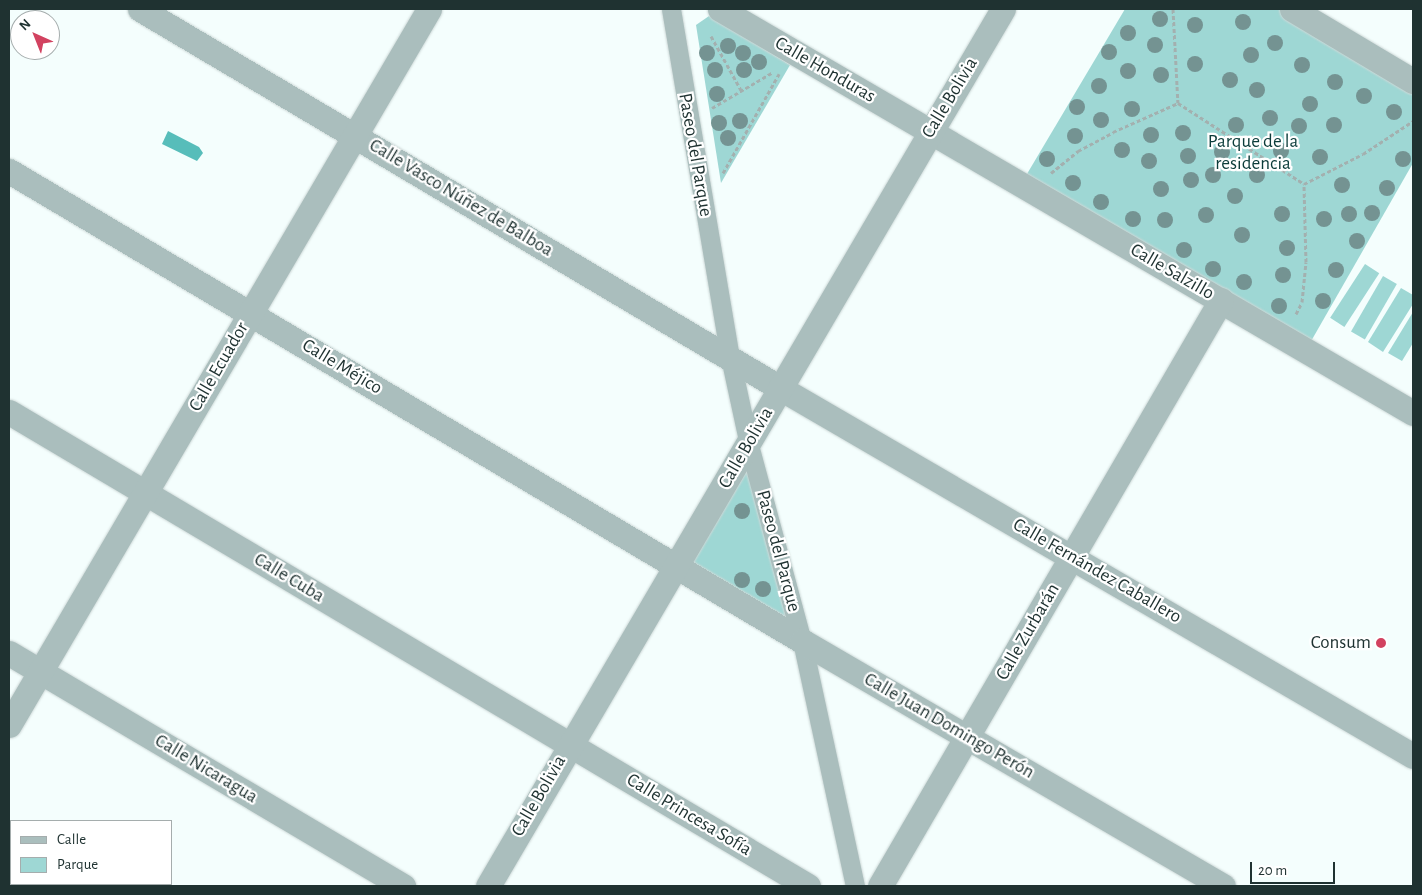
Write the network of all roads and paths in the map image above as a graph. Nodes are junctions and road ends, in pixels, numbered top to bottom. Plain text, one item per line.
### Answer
1 (140, 9) edge
2 (429, 9) edge
3 (671, 9) edge
4 (720, 9) edge
5 (1002, 9) edge
6 (1173, 9) edge
7 (1292, 9) edge
8 (709, 33) dead end
9 (1413, 81) edge
10 (741, 90) junction
11 (1178, 103) junction
12 (690, 121) junction
13 (1413, 121) edge
14 (930, 131) junction
15 (354, 134) junction
16 (9, 171) edge
17 (1304, 184) junction
18 (1038, 194) junction
19 (704, 206) junction
20 (1221, 300) junction
21 (250, 312) junction
22 (1284, 337) junction
23 (730, 357) junction
24 (780, 388) junction
25 (9, 412) edge
26 (1413, 413) edge
27 (749, 445) junction
28 (147, 493) junction
29 (1072, 556) junction
30 (675, 565) junction
31 (802, 641) junction
32 (9, 652) edge
33 (41, 672) junction
34 (9, 725) edge
35 (967, 737) junction
36 (569, 745) junction
37 (1413, 756) edge
38 (403, 886) edge
39 (488, 886) edge
40 (808, 886) edge
41 (855, 886) edge
42 (880, 886) edge
43 (1223, 886) edge

1 - 15 street, Calle Vasco Núñez de Balboa
2 - 15 street, Calle Ecuador
3 - 12 street, Paseo del Parque
4 - 14 street, Calle Honduras
5 - 14 street, Calle Bolivia
6 - 11 path
7 - 9 street
8 - 10 path
10 - 12 path
10 - 19 path
11 - 17 path
11 - 18 path
12 - 19 street, Paseo del Parque
13 - 17 path
14 - 18 street, Calle Salzillo
14 - 24 street, Calle Bolivia
15 - 21 street, Calle Ecuador
15 - 23 street, Calle Vasco Núñez de Balboa
16 - 21 street, Calle Méjico
17 - 22 path
18 - 20 street, Calle Salzillo
19 - 23 street, Paseo del Parque
20 - 22 street, Calle Salzillo
20 - 29 street, Calle Zurbarán
21 - 28 street, Calle Ecuador
21 - 30 street, Calle Méjico
22 - 26 street, Calle Salzillo
23 - 24 street, Calle Vasco Núñez de Balboa
23 - 27 street, Paseo del Parque
24 - 27 street, Calle Bolivia
24 - 29 street, Calle Fernández Caballero
25 - 28 street, Calle Cuba
27 - 30 street, Calle Bolivia
27 - 31 street, Paseo del Parque
28 - 33 street, Calle Ecuador
28 - 36 street, Calle Cuba
29 - 35 street, Calle Zurbarán
29 - 37 street, Calle Fernández Caballero
30 - 31 street, Calle Juan Domingo Perón
30 - 36 street, Calle Bolivia
31 - 35 street, Calle Juan Domingo Perón
31 - 41 street, Paseo del Parque
32 - 33 street, Calle Nicaragua
33 - 34 street, Calle Ecuador
33 - 38 street, Calle Nicaragua
35 - 42 street, Calle Zurbarán
35 - 43 street, Calle Juan Domingo Perón
36 - 39 street, Calle Bolivia
36 - 40 street, Calle Princesa Sofía

